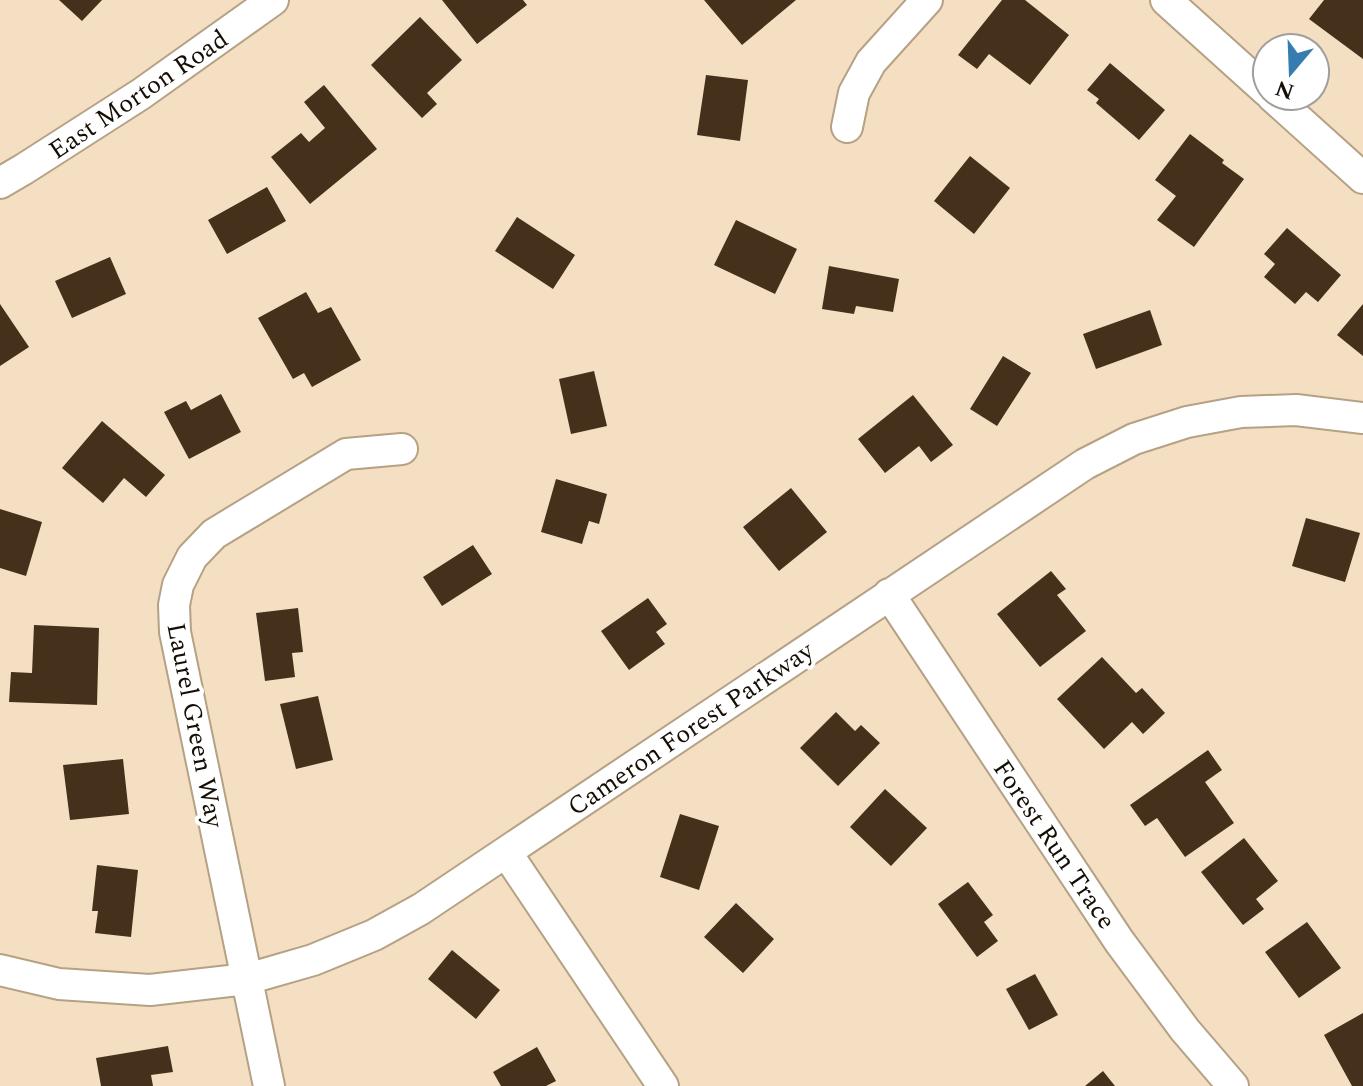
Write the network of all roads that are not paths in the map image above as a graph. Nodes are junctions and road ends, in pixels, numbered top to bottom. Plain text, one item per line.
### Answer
1 (273, 0) edge
2 (927, 0) edge
3 (1166, 0) edge
4 (1251, 77) edge
5 (1290, 112) edge
6 (847, 127) dead end
7 (1363, 178) edge
8 (0, 183) edge
9 (1363, 418) edge
10 (402, 449) dead end
11 (889, 594) junction
12 (506, 852) junction
13 (0, 970) edge
14 (247, 979) junction
15 (269, 1086) edge
16 (663, 1086) edge
17 (1233, 1086) edge

1 - 8 street, East Morton Road
2 - 6 street
3 - 4 street
5 - 7 street
9 - 11 street, Cameron Forest Parkway
10 - 14 street, Laurel Green Way
11 - 12 street, Cameron Forest Parkway
11 - 17 street, Forest Run Trace
12 - 14 street, Cameron Forest Parkway
12 - 16 street
13 - 14 street, Cameron Forest Parkway
14 - 15 street, Laurel Green Way

